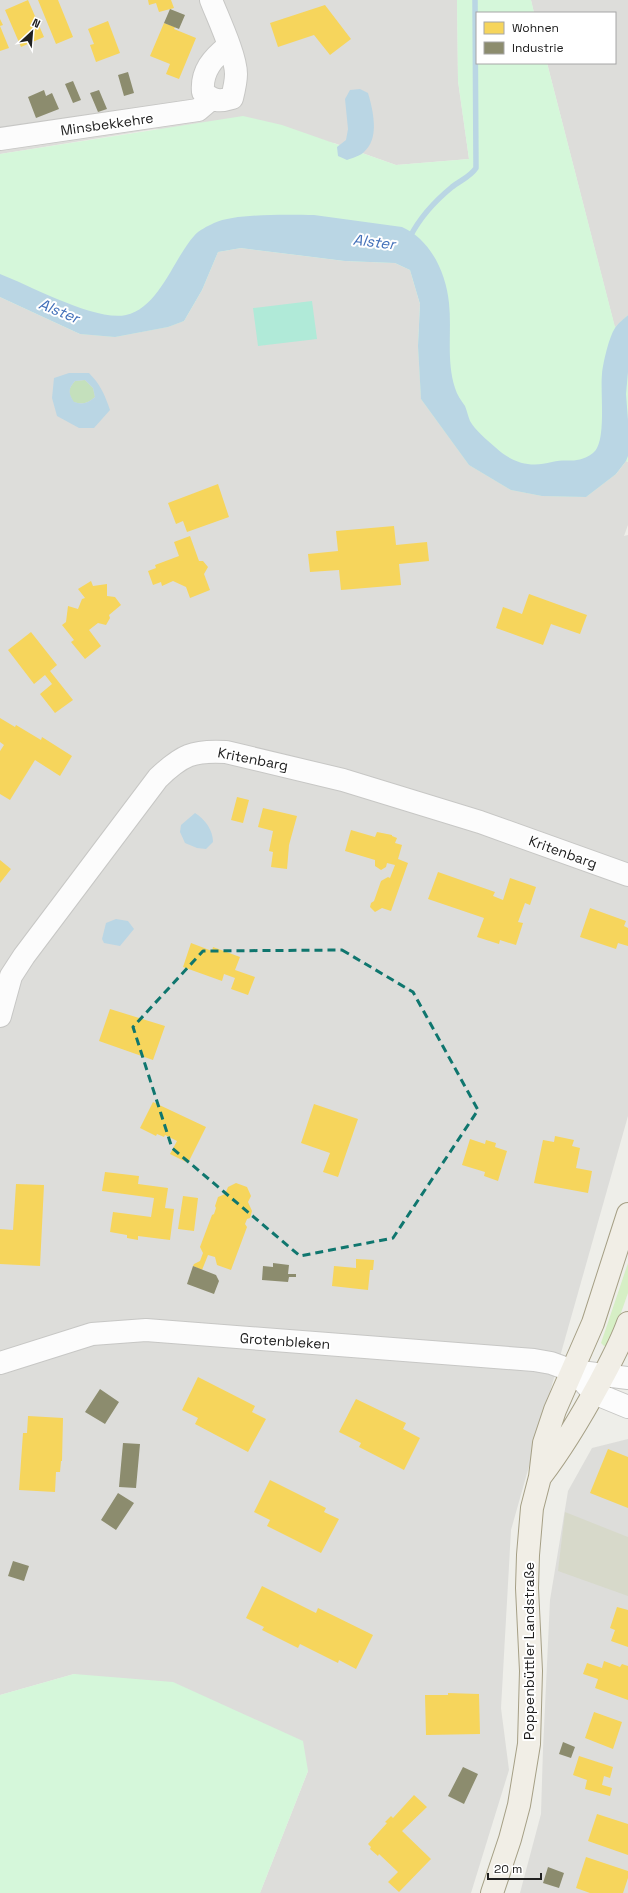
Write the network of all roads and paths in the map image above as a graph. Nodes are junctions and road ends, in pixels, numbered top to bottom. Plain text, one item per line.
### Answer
1 (211, 0) edge
2 (228, 46) junction
3 (211, 99) junction
4 (0, 139) edge
5 (628, 875) edge
6 (0, 1016) edge
7 (628, 1214) edge
8 (627, 1334) edge
9 (0, 1363) edge
10 (573, 1371) junction
11 (604, 1374) junction
12 (628, 1378) edge
13 (594, 1393) junction
14 (628, 1407) edge
15 (540, 1477) junction
16 (492, 1893) edge

1 - 2 street
2 - 3 street
2 - 3 street
3 - 4 street, Minsbekkehre
5 - 6 street, Kritenbarg
7 - 10 main road, Poppenbüttler Landstraße
8 - 11 main road, Poppenbüttler Landstraße
9 - 10 street, Grotenbleken
10 - 11 street, Grotenbleken
10 - 13 street, Grotenbleken
10 - 15 main road, Poppenbüttler Landstraße
11 - 12 street, Grotenbleken
11 - 13 main road, Poppenbüttler Landstraße
13 - 14 street, Grotenbleken
13 - 15 main road, Poppenbüttler Landstraße
15 - 16 main road, Poppenbüttler Landstraße

